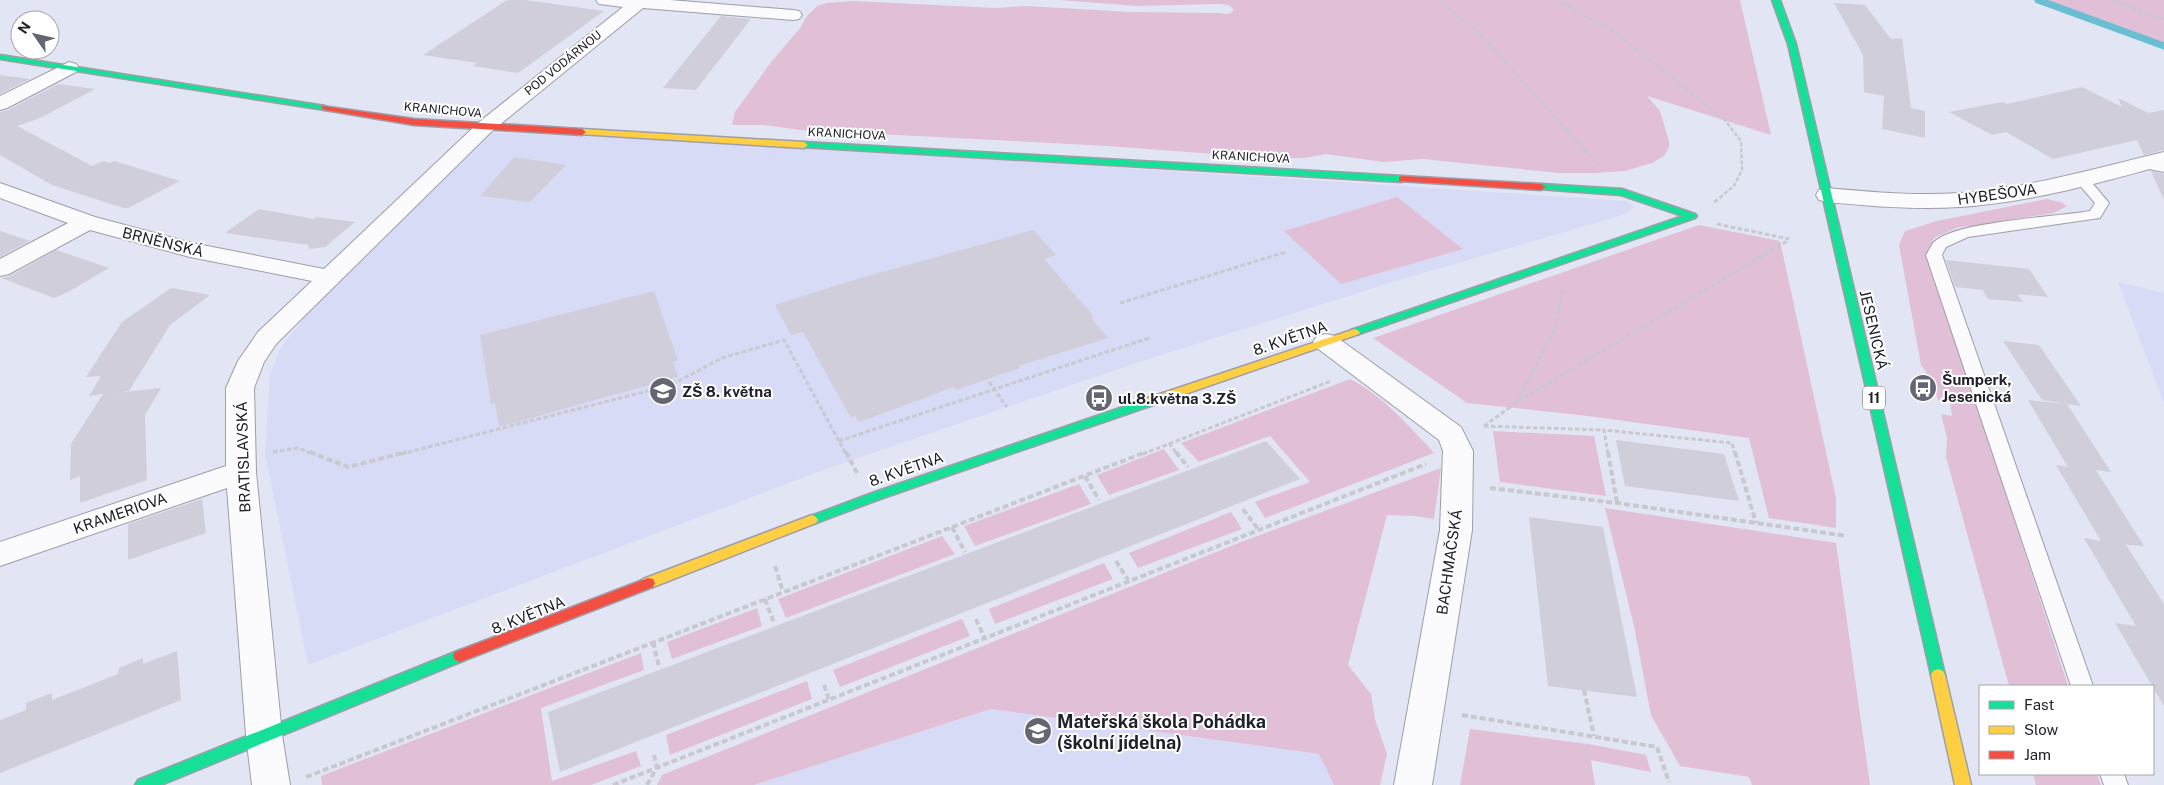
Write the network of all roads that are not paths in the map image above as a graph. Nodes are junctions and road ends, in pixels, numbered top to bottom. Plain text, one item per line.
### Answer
1 (605, 0) edge
2 (1776, 0) edge
3 (639, 2) edge
4 (793, 15) dead end
5 (0, 57) edge
6 (70, 68) junction
7 (0, 104) edge
8 (484, 127) junction
9 (2157, 163) edge
10 (2083, 181) junction
11 (0, 190) edge
12 (1827, 195) junction
13 (1692, 216) joint
14 (87, 222) junction
15 (0, 269) edge
16 (330, 277) junction
17 (1326, 342) junction
18 (241, 466) junction
19 (0, 554) edge
20 (2082, 685) edge
21 (264, 735) junction
22 (143, 785) edge
23 (271, 785) edge
24 (1413, 785) edge
25 (1963, 785) edge

1 - 3 street
2 - 12 street, JESENICKÁ / 11
3 - 4 street
3 - 8 street, POD VODÁRNOU
5 - 6 street, KRANICHOVA
6 - 7 street
6 - 8 street, KRANICHOVA
8 - 13 street, KRANICHOVA
8 - 16 street, BRATISLAVSKÁ
9 - 10 street, HYBEŠOVA
10 - 12 street, HYBEŠOVA
10 - 20 lane
11 - 14 street, BRNĚNSKÁ
12 - 25 street, JESENICKÁ / 11
13 - 17 street, 8. KVĚTNA
14 - 15 street
14 - 16 street, BRNĚNSKÁ
16 - 18 street, BRATISLAVSKÁ
17 - 21 street, 8. KVĚTNA
17 - 24 street, BACHMAČSKÁ
18 - 19 street, KRAMERIOVA
18 - 21 street, BRATISLAVSKÁ
21 - 22 street, 8. KVĚTNA
21 - 23 street, BRATISLAVSKÁ

